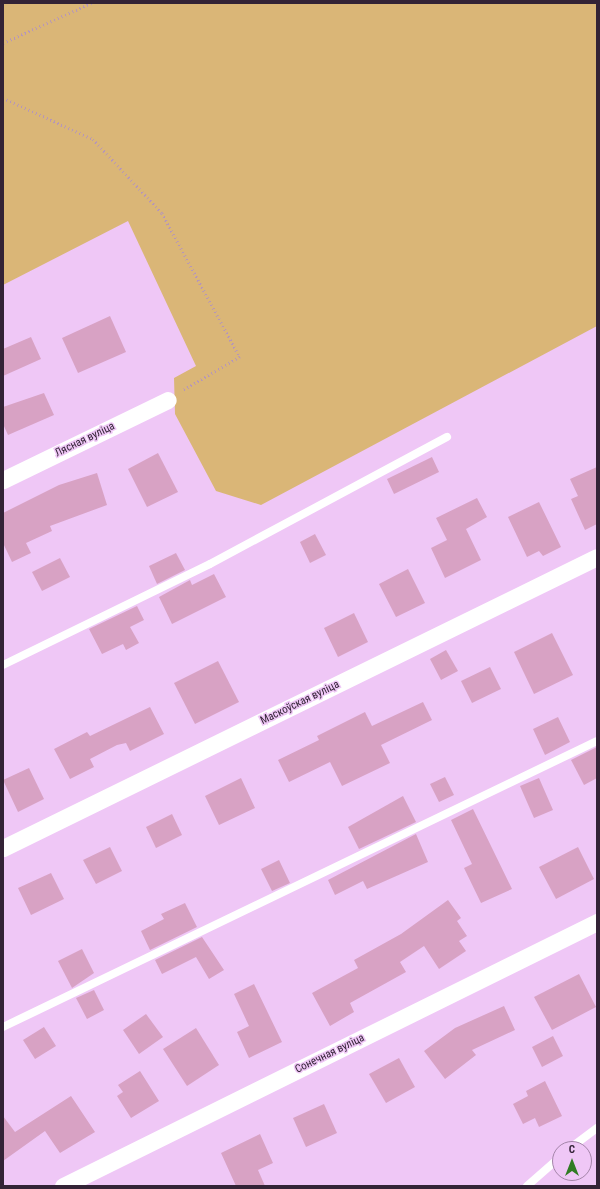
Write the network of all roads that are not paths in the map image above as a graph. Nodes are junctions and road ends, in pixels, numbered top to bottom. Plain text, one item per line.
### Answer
1 (168, 400) road end
2 (447, 437) dead end
3 (3, 480) edge
4 (597, 557) edge
5 (3, 665) edge
6 (597, 742) edge
7 (3, 848) edge
8 (597, 922) edge
9 (3, 1027) edge
10 (597, 1128) edge
11 (580, 1141) edge
12 (552, 1164) edge
13 (63, 1186) edge
14 (527, 1186) edge

1 - 3 street, Лясная вуліца
2 - 5 lane
4 - 7 street, Маскоўская вуліца
6 - 9 lane
8 - 13 street, Сонечная вуліца
10 - 11 lane
12 - 14 lane

